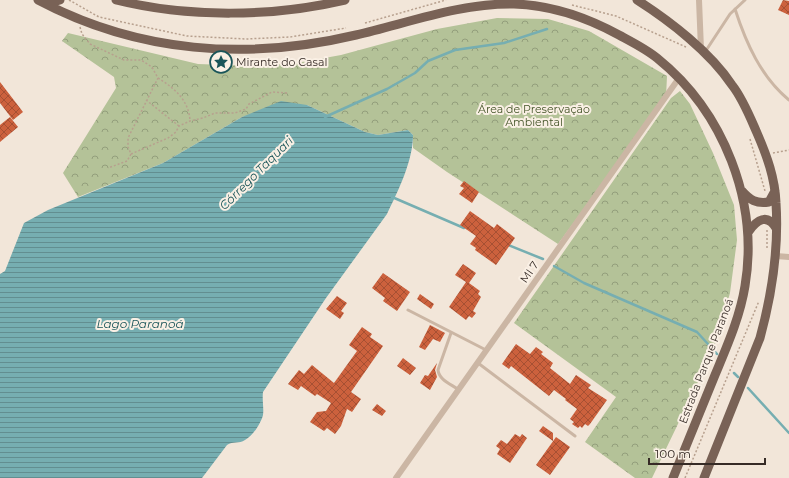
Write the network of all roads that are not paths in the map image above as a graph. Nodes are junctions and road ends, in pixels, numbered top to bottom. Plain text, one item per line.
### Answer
1 (60, 0) edge
2 (116, 0) edge
3 (345, 0) edge
4 (638, 0) edge
5 (699, 0) edge
6 (745, 0) edge
7 (42, 2) edge
8 (735, 9) junction
9 (703, 51) junction
10 (680, 78) junction
11 (789, 100) edge
12 (741, 190) junction
13 (775, 191) junction
14 (776, 228) junction
15 (749, 231) junction
16 (771, 255) junction
17 (789, 257) edge
18 (408, 310) dead end
19 (451, 333) junction
20 (486, 350) junction
21 (478, 363) junction
22 (459, 390) junction
23 (575, 436) dead end
24 (396, 478) edge
25 (673, 478) edge
26 (704, 478) edge

1 - 7 main road
2 - 3 main road
4 - 9 main road
5 - 9 street
6 - 8 lane
7 - 10 main road, Estrada Parque Paranoá
8 - 9 lane
8 - 11 lane
9 - 13 main road
10 - 12 main road, Estrada Parque Paranoá
10 - 20 street, MI 7
12 - 13 main road
12 - 15 main road, Estrada Parque Paranoá
13 - 14 main road
14 - 15 main road
14 - 16 main road
15 - 25 main road, Estrada Parque Paranoá
16 - 17 street
16 - 26 main road
18 - 19 lane
19 - 20 lane
19 - 22 lane
20 - 21 street, MI 7
21 - 22 street, MI 7
21 - 23 lane
22 - 24 street, MI 7

